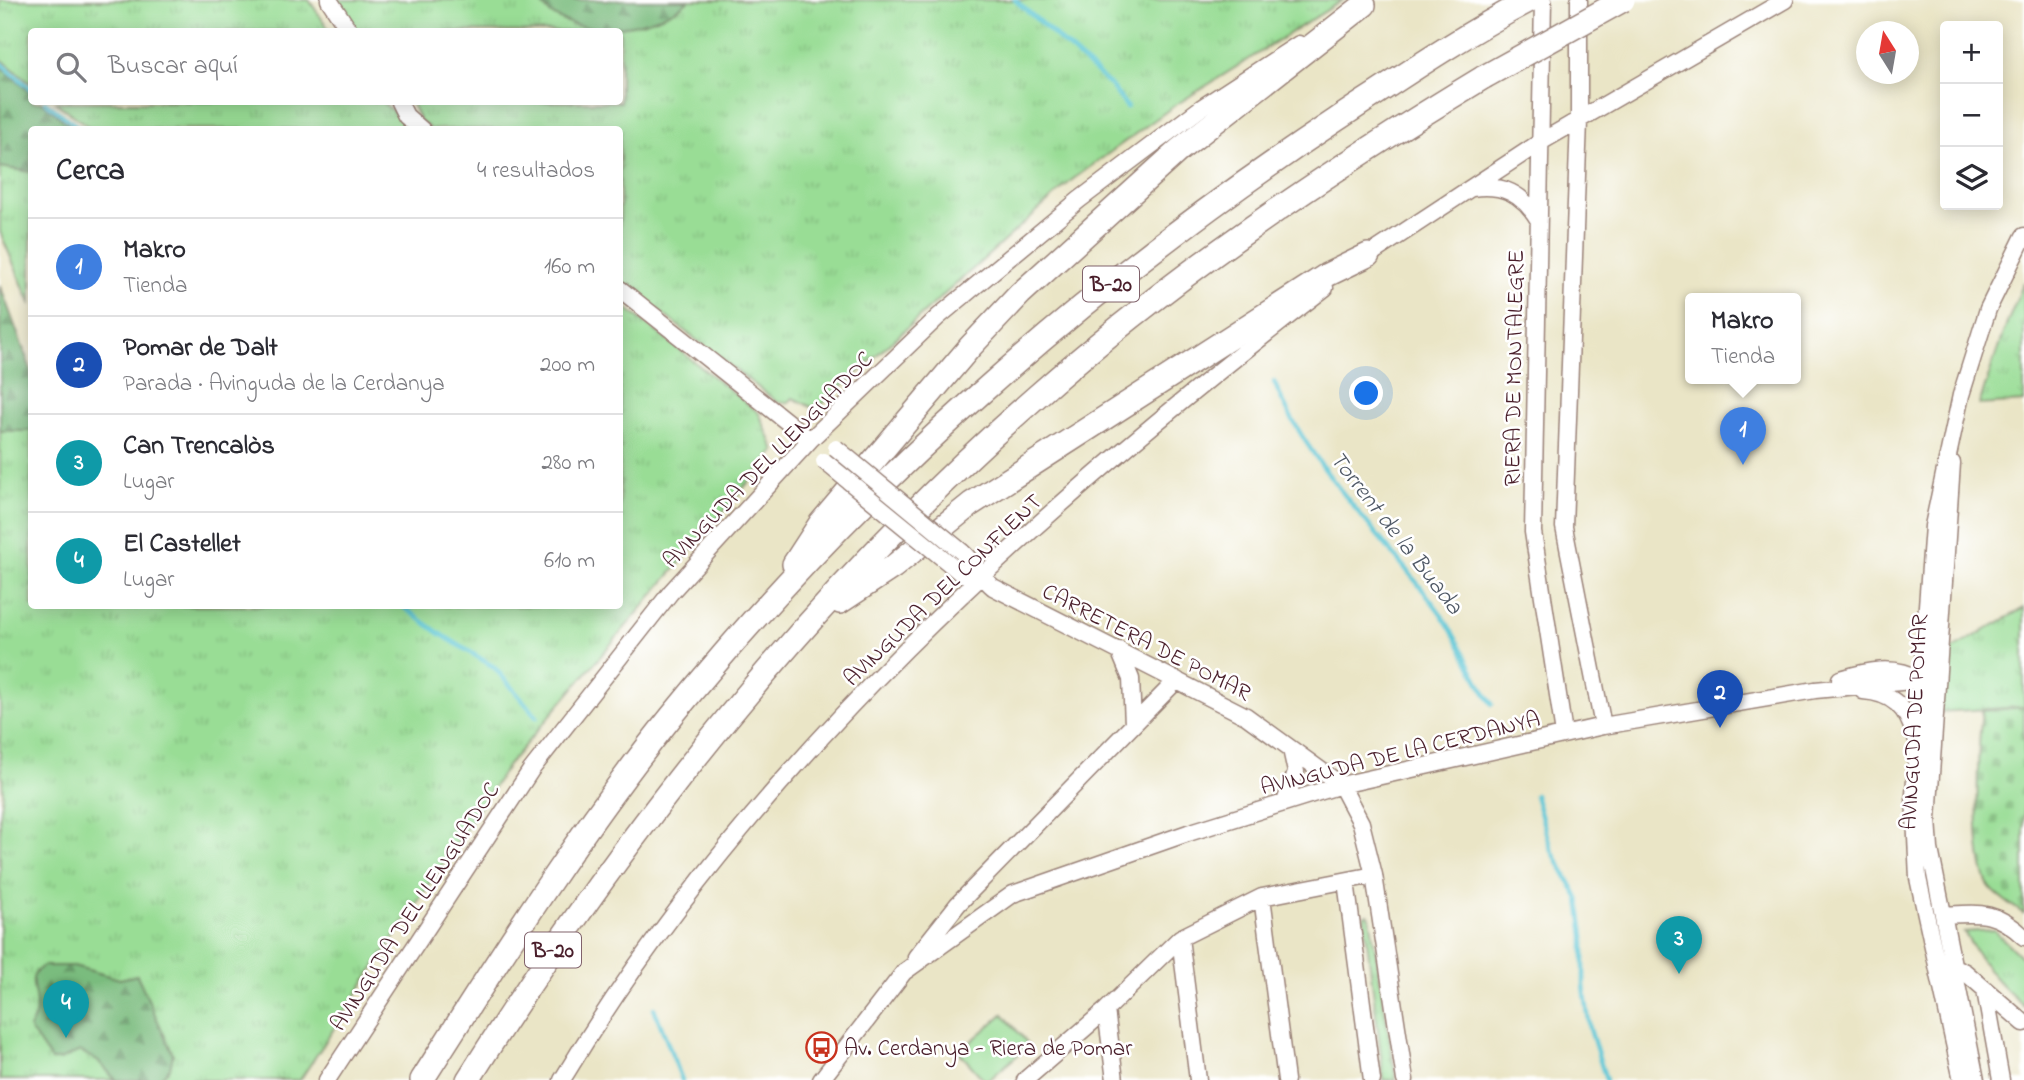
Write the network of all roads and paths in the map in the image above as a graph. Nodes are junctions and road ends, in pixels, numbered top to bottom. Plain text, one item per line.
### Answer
1 (329, 0) edge
2 (1530, 0) edge
3 (1543, 0) edge
4 (1579, 0) edge
5 (1623, 0) edge
6 (1785, 0) edge
7 (1369, 3) edge
8 (347, 28) edge
9 (401, 105) edge
10 (1579, 121) junction
11 (418, 126) edge
12 (1539, 143) junction
13 (1470, 188) junction
14 (1539, 221) junction
15 (2024, 236) edge
16 (1368, 255) junction
17 (623, 291) edge
18 (811, 440) junction
19 (1951, 447) junction
20 (1945, 552) junction
21 (980, 577) junction
22 (775, 599) junction
23 (808, 622) junction
24 (1924, 646) junction
25 (1119, 650) junction
26 (1885, 669) junction
27 (1177, 680) junction
28 (1922, 680) junction
29 (1815, 690) junction
30 (1133, 724) junction
31 (1603, 726) junction
32 (1564, 734) junction
33 (1918, 748) junction
34 (1291, 749) junction
35 (1340, 785) junction
36 (1928, 794) junction
37 (1285, 802) junction
38 (1916, 850) junction
39 (1374, 875) junction
40 (1346, 881) junction
41 (1262, 897) junction
42 (1943, 915) junction
43 (2024, 937) edge
44 (1180, 938) junction
45 (1954, 967) junction
46 (904, 972) junction
47 (1984, 990) junction
48 (1106, 1010) junction
49 (2024, 1023) edge
50 (1952, 1039) junction
51 (327, 1080) edge
52 (422, 1080) edge
53 (468, 1080) edge
54 (562, 1080) edge
55 (821, 1080) edge
56 (1025, 1080) edge
57 (1115, 1080) edge
58 (1198, 1080) edge
59 (1286, 1080) edge
60 (1372, 1080) edge
61 (1405, 1080) edge
62 (1962, 1080) edge
63 (1976, 1080) edge
64 (2001, 1080) edge

1 - 8 street
2 - 22 highway, B-20
3 - 12 street, RIERA DE MONTALEGRE
4 - 10 street
5 - 23 highway, B-20, bridge
6 - 10 street, AVINGUDA DEL CONFLENT
7 - 18 street, AVINGUDA DEL LLENGUADOC
7 - 22 highway
9 - 11 street
10 - 12 street, AVINGUDA DEL CONFLENT
10 - 31 street
12 - 13 street, AVINGUDA DEL CONFLENT
12 - 14 street, RIERA DE MONTALEGRE
13 - 14 street
13 - 16 street, AVINGUDA DEL CONFLENT
14 - 32 street, RIERA DE MONTALEGRE
15 - 19 street
16 - 21 street, AVINGUDA DEL CONFLENT
16 - 23 highway
17 - 18 street
18 - 21 street, CARRETERA DE POMAR, bridge
18 - 21 street, CARRETERA DE POMAR, bridge
18 - 51 street, AVINGUDA DEL LLENGUADOC
19 - 20 street, AVINGUDA DE POMAR
19 - 24 street
20 - 28 street
20 - 36 street, AVINGUDA DE POMAR
21 - 25 street, CARRETERA DE POMAR
21 - 54 street, AVINGUDA DEL CONFLENT
22 - 52 highway, B-20
23 - 53 highway, B-20
24 - 26 street
24 - 28 street
25 - 27 street, CARRETERA DE POMAR
25 - 30 street
26 - 28 street, AVINGUDA DE LA CERDANYA
26 - 29 street, AVINGUDA DE LA CERDANYA
27 - 30 street, AVINGUDA DE LA CERDANYA
27 - 34 street, CARRETERA DE POMAR
28 - 29 street, AVINGUDA DE LA CERDANYA
28 - 33 street, AVINGUDA DE POMAR
28 - 36 street
29 - 31 street, AVINGUDA DE LA CERDANYA
29 - 33 street
30 - 46 street, AVINGUDA DE LA CERDANYA
31 - 32 street, AVINGUDA DE LA CERDANYA
32 - 35 street, AVINGUDA DE LA CERDANYA
33 - 38 street, AVINGUDA DE POMAR
34 - 35 street, CARRETERA DE POMAR
34 - 37 street
35 - 37 street, AVINGUDA DE LA CERDANYA
35 - 39 street, CARRETERA DE POMAR
36 - 42 street, AVINGUDA DE POMAR
37 - 46 street, AVINGUDA DE LA CERDANYA
38 - 42 street
38 - 50 street, AVINGUDA DE POMAR
39 - 40 street
39 - 61 street, CARRETERA DE POMAR
40 - 41 street
40 - 60 street
41 - 44 street
41 - 59 street
42 - 43 street
42 - 45 street, AVINGUDA DE POMAR
42 - 50 street
44 - 48 street
44 - 58 street
45 - 47 street
45 - 63 street, AVINGUDA DE POMAR
46 - 55 street, AVINGUDA DE LA CERDANYA
47 - 49 street
47 - 64 street
48 - 56 street
48 - 57 street
50 - 62 street, AVINGUDA DE POMAR

